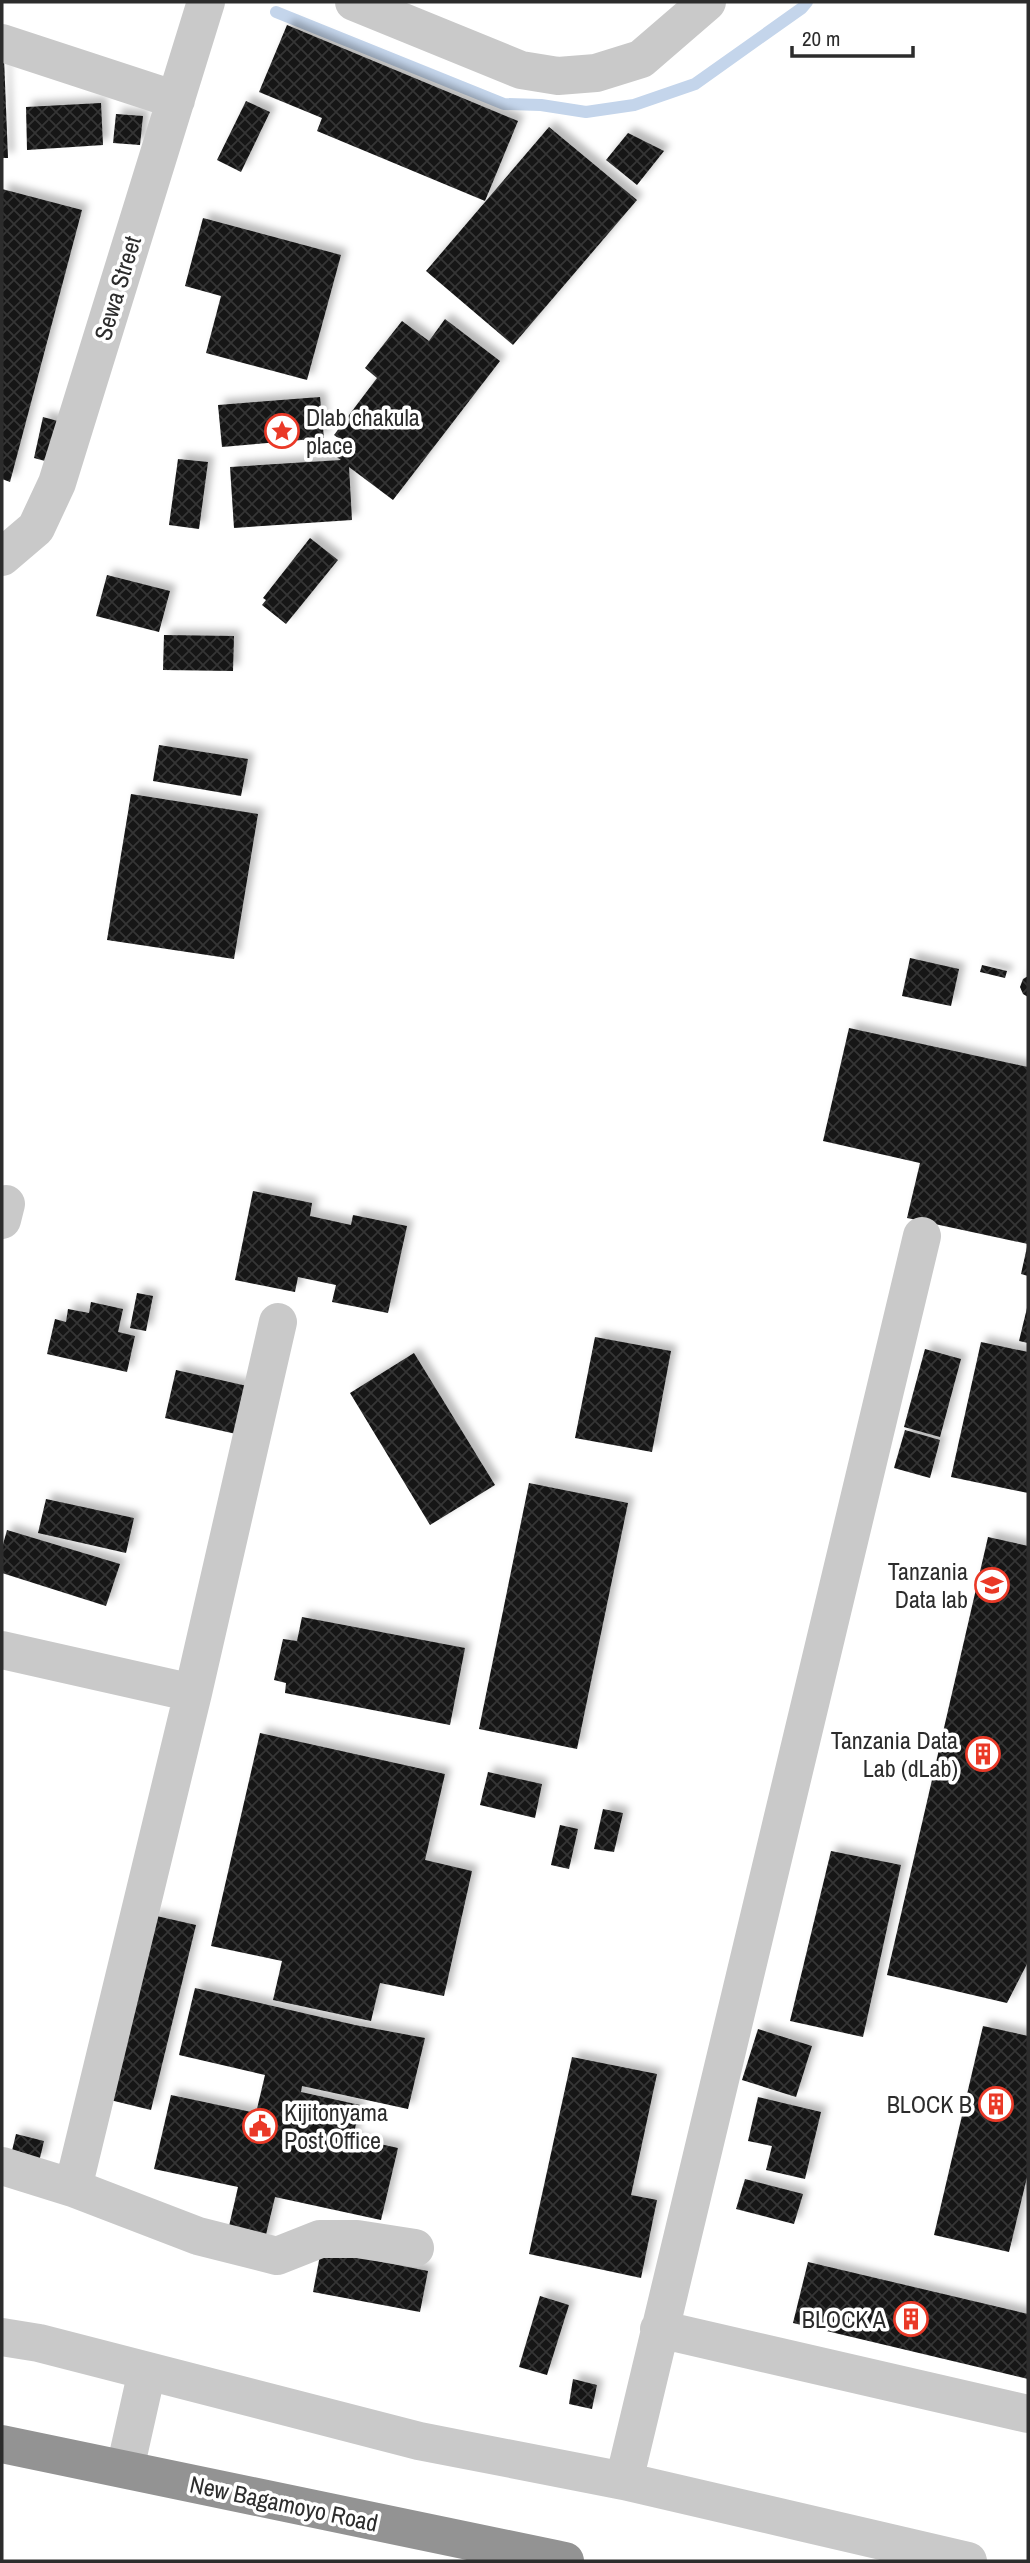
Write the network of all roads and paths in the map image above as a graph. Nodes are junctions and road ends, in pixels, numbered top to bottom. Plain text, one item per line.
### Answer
1 (206, 2) edge
2 (354, 2) edge
3 (707, 2) edge
4 (2, 43) edge
5 (176, 100) junction
6 (2, 557) edge
7 (922, 1236) dead end
8 (278, 1322) dead end
9 (2, 1650) edge
10 (193, 1693) junction
11 (2, 2166) edge
12 (73, 2188) junction
13 (415, 2248) dead end
14 (659, 2329) junction
15 (2, 2337) edge
16 (147, 2371) junction
17 (1028, 2414) edge
18 (2, 2444) edge
19 (125, 2469) junction
20 (624, 2481) junction
21 (565, 2561) edge
22 (968, 2561) edge

1 - 5 street, Sewa Street
2 - 3 street
4 - 5 street
5 - 6 street, Sewa Street
7 - 14 street
8 - 10 street
9 - 10 street
10 - 12 street
11 - 12 street
12 - 13 street
14 - 17 street
14 - 20 street
15 - 16 street
16 - 19 street
16 - 20 street
18 - 19 highway, New Bagamoyo Road
19 - 21 highway, New Bagamoyo Road
20 - 22 street

